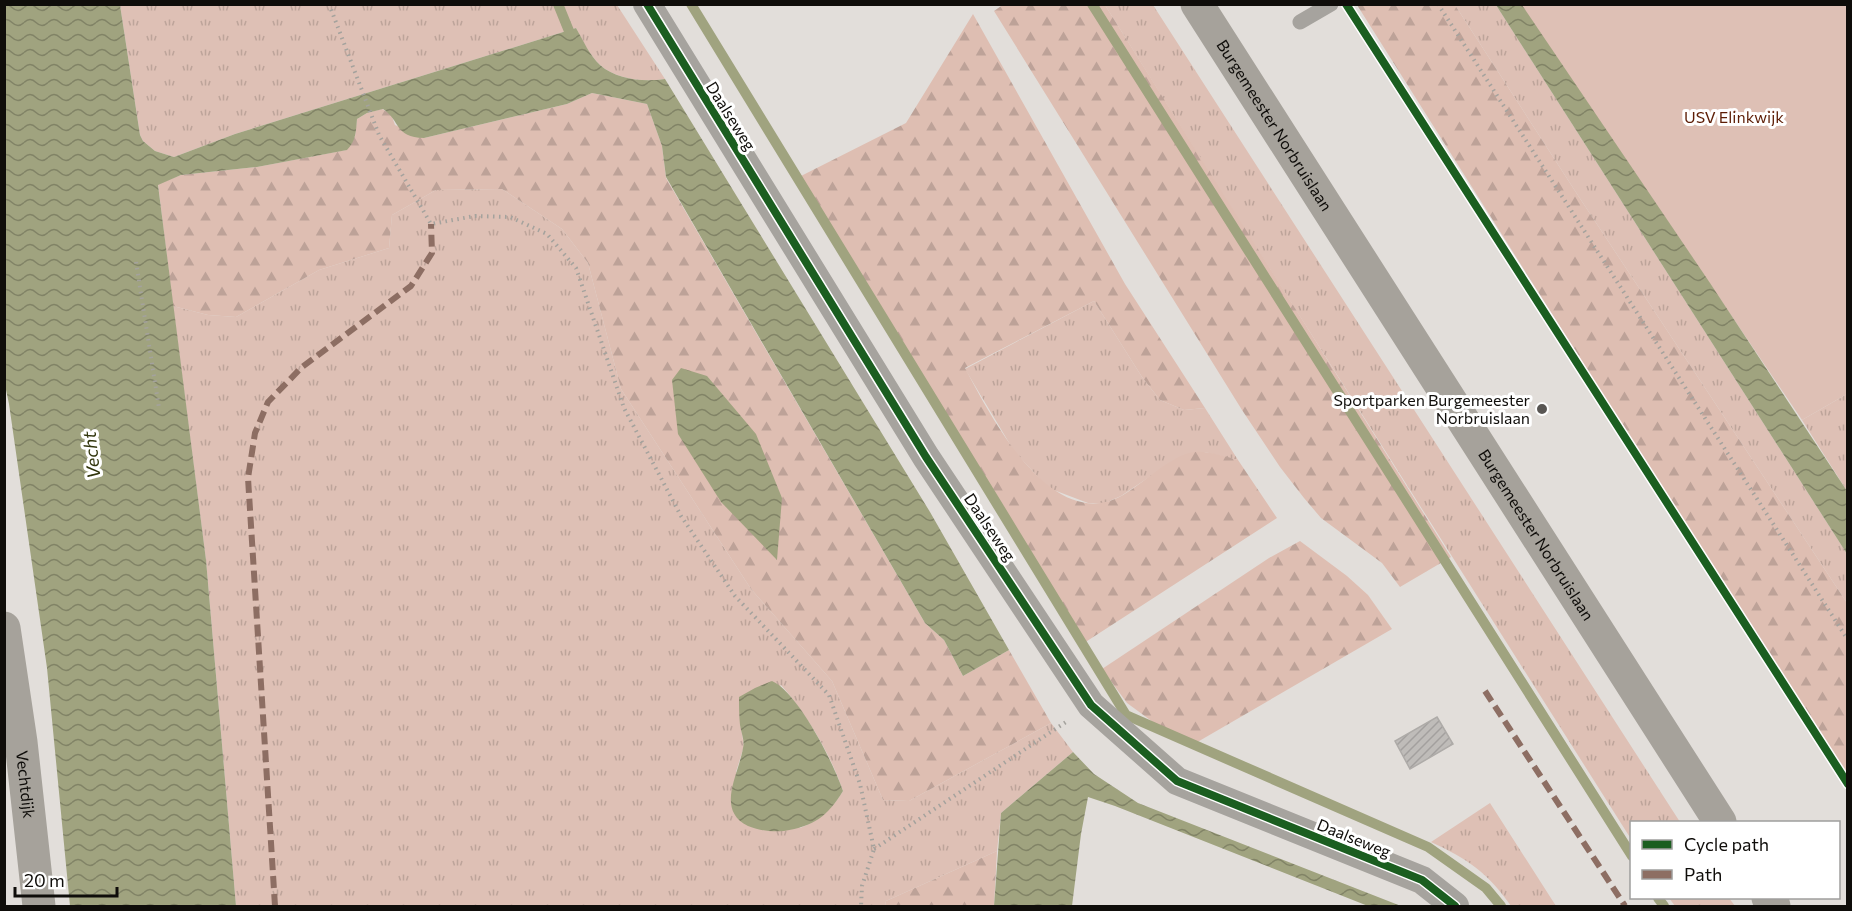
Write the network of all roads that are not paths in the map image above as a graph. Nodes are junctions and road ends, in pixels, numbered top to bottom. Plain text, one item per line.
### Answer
1 (647, 4) edge
2 (1197, 4) edge
3 (1331, 4) edge
4 (1300, 22) dead end
5 (4, 628) edge
6 (1719, 821) edge
7 (39, 906) edge
8 (1455, 906) edge

1 - 8 street, Daalseweg
2 - 6 main road, Burgemeester Norbruislaan
3 - 4 lane
5 - 7 main road, Vechtdijk

